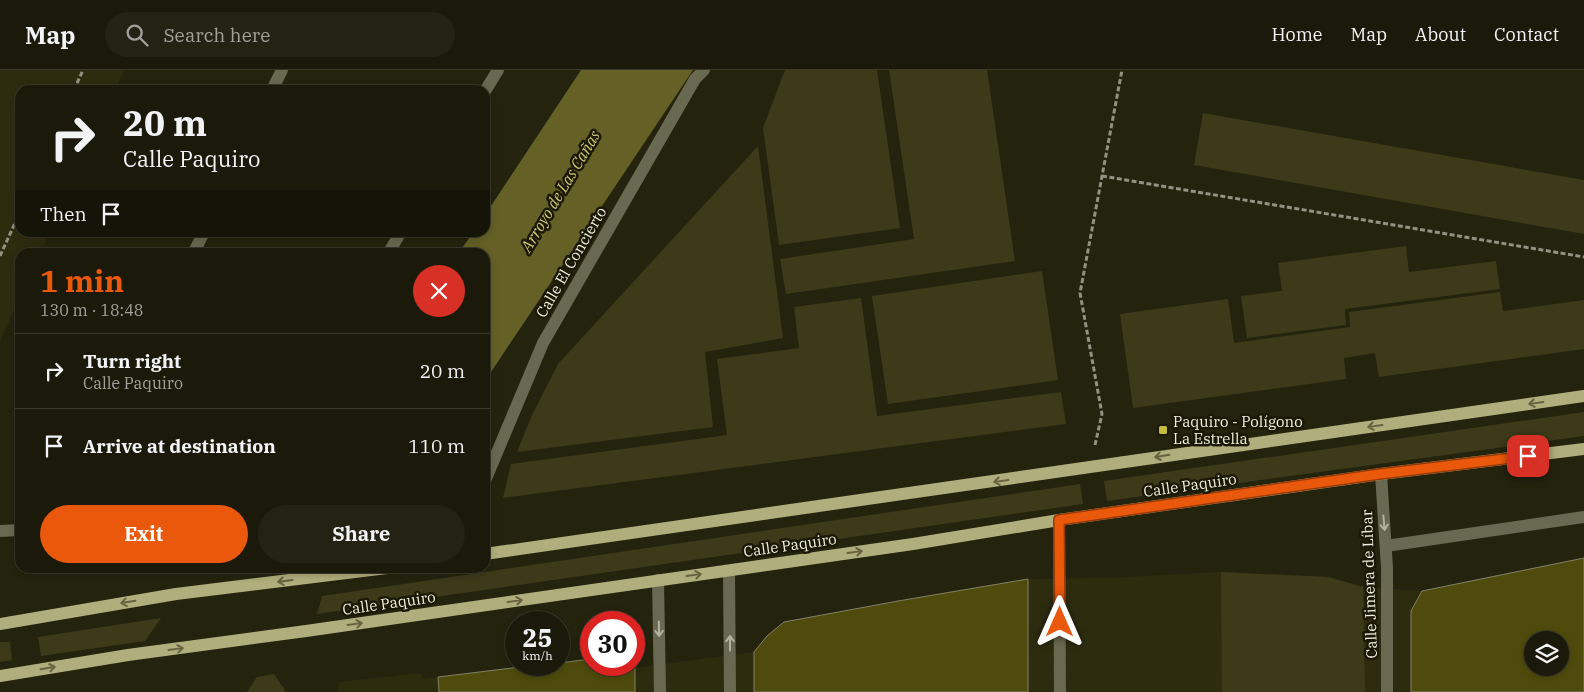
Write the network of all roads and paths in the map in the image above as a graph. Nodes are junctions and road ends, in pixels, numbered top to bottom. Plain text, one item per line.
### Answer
1 (83, 70) edge
2 (282, 70) edge
3 (498, 70) edge
4 (704, 70) edge
5 (1122, 70) edge
6 (76, 85) edge
7 (274, 85) edge
8 (489, 85) edge
9 (1102, 176) junction
10 (15, 223) edge
11 (398, 237) edge
12 (391, 248) edge
13 (0, 256) edge
14 (1584, 257) edge
15 (1584, 396) edge
16 (1584, 449) edge
17 (1090, 468) junction
18 (490, 469) edge
19 (1380, 474) junction
20 (1584, 518) edge
21 (1059, 520) junction
22 (15, 530) edge
23 (0, 531) edge
24 (1386, 546) junction
25 (490, 553) edge
26 (729, 571) junction
27 (342, 573) edge
28 (658, 580) junction
29 (0, 624) edge
30 (0, 676) edge
31 (660, 692) edge
32 (730, 692) edge
33 (1060, 692) edge
34 (1387, 692) edge

1 - 6 path
2 - 7 street
3 - 8 street
4 - 18 street, Calle El Concierto
5 - 9 path
9 - 14 path
9 - 17 path
10 - 13 path
11 - 12 street
15 -> 17 main road
16 - 19 main road, Calle Paquiro
17 -> 25 main road
19 - 21 main road, Calle Paquiro
19 -> 24 street, Calle Jimera de Líbar
20 - 24 street
26 -> 21 main road, Calle Paquiro
21 - 33 street
22 - 23 street
24 - 34 street, Calle Jimera de Líbar
28 -> 26 main road, Calle Paquiro
32 -> 26 street
27 -> 29 main road
30 -> 28 main road, Calle Paquiro
28 -> 31 street

